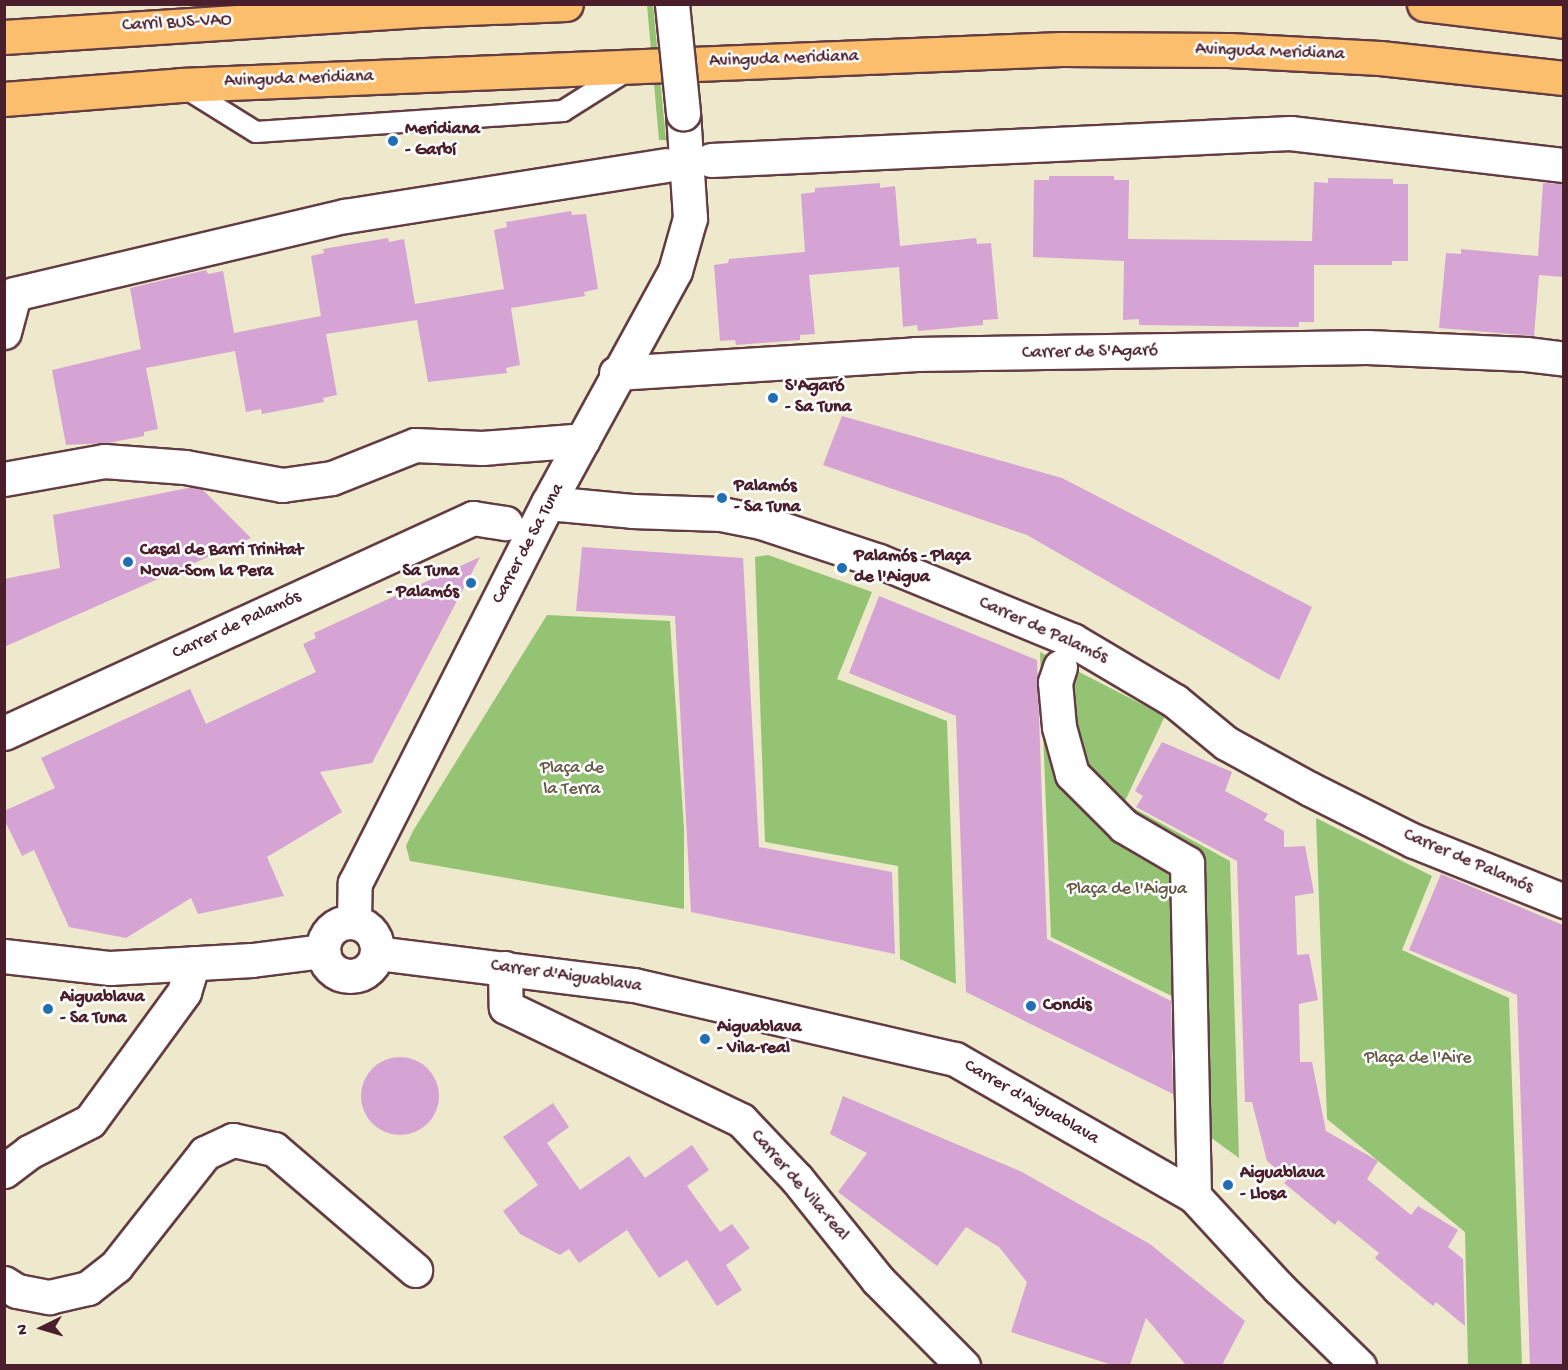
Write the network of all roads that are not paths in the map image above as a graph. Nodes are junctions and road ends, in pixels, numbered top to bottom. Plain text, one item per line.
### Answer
1 (566, 4) edge
2 (672, 4) edge
3 (1424, 4) edge
4 (1563, 21) edge
5 (4, 37) edge
6 (635, 66) junction
7 (1563, 78) edge
8 (180, 85) junction
9 (4, 99) edge
10 (688, 163) junction
11 (1563, 165) edge
12 (4, 333) edge
13 (1563, 359) edge
14 (616, 373) junction
15 (583, 440) junction
16 (4, 479) edge
17 (548, 502) junction
18 (506, 523) dead end
19 (1060, 668) dead end
20 (4, 733) edge
21 (1563, 901) edge
22 (354, 922) junction
23 (323, 951) junction
24 (377, 952) junction
25 (4, 956) edge
26 (193, 963) junction
27 (505, 968) junction
28 (4, 1171) edge
29 (1194, 1196) junction
30 (416, 1270) dead end
31 (4, 1283) edge
32 (963, 1365) edge
33 (1359, 1365) edge

1 - 5 highway, Carril BUS-VAO
2 - 10 street, Carrer de Sa Tuna, bridge
3 - 4 highway
6 - 7 highway, Avinguda Meridiana
6 - 8 highway, Avinguda Meridiana
6 - 8 lane
8 - 9 highway, Avinguda Meridiana
10 - 11 street
10 - 12 street
10 - 14 street, Carrer de Sa Tuna
13 - 14 street, Carrer de S'Agaró
14 - 15 street, Carrer de Sa Tuna
15 - 16 street
15 - 17 street, Carrer de Sa Tuna
17 - 21 street, Carrer de Palamós
17 - 22 street, Carrer de Sa Tuna
18 - 20 street, Carrer de Palamós
19 - 29 street
22 - 23 street
22 - 24 street
23 - 24 street
23 - 26 street
24 - 27 street, Carrer d'Aiguablava
25 - 26 street
26 - 28 street
27 - 29 street, Carrer d'Aiguablava
27 - 32 street, Carrer de Vila-real
29 - 33 street, Carrer d'Aiguablava
30 - 31 street

